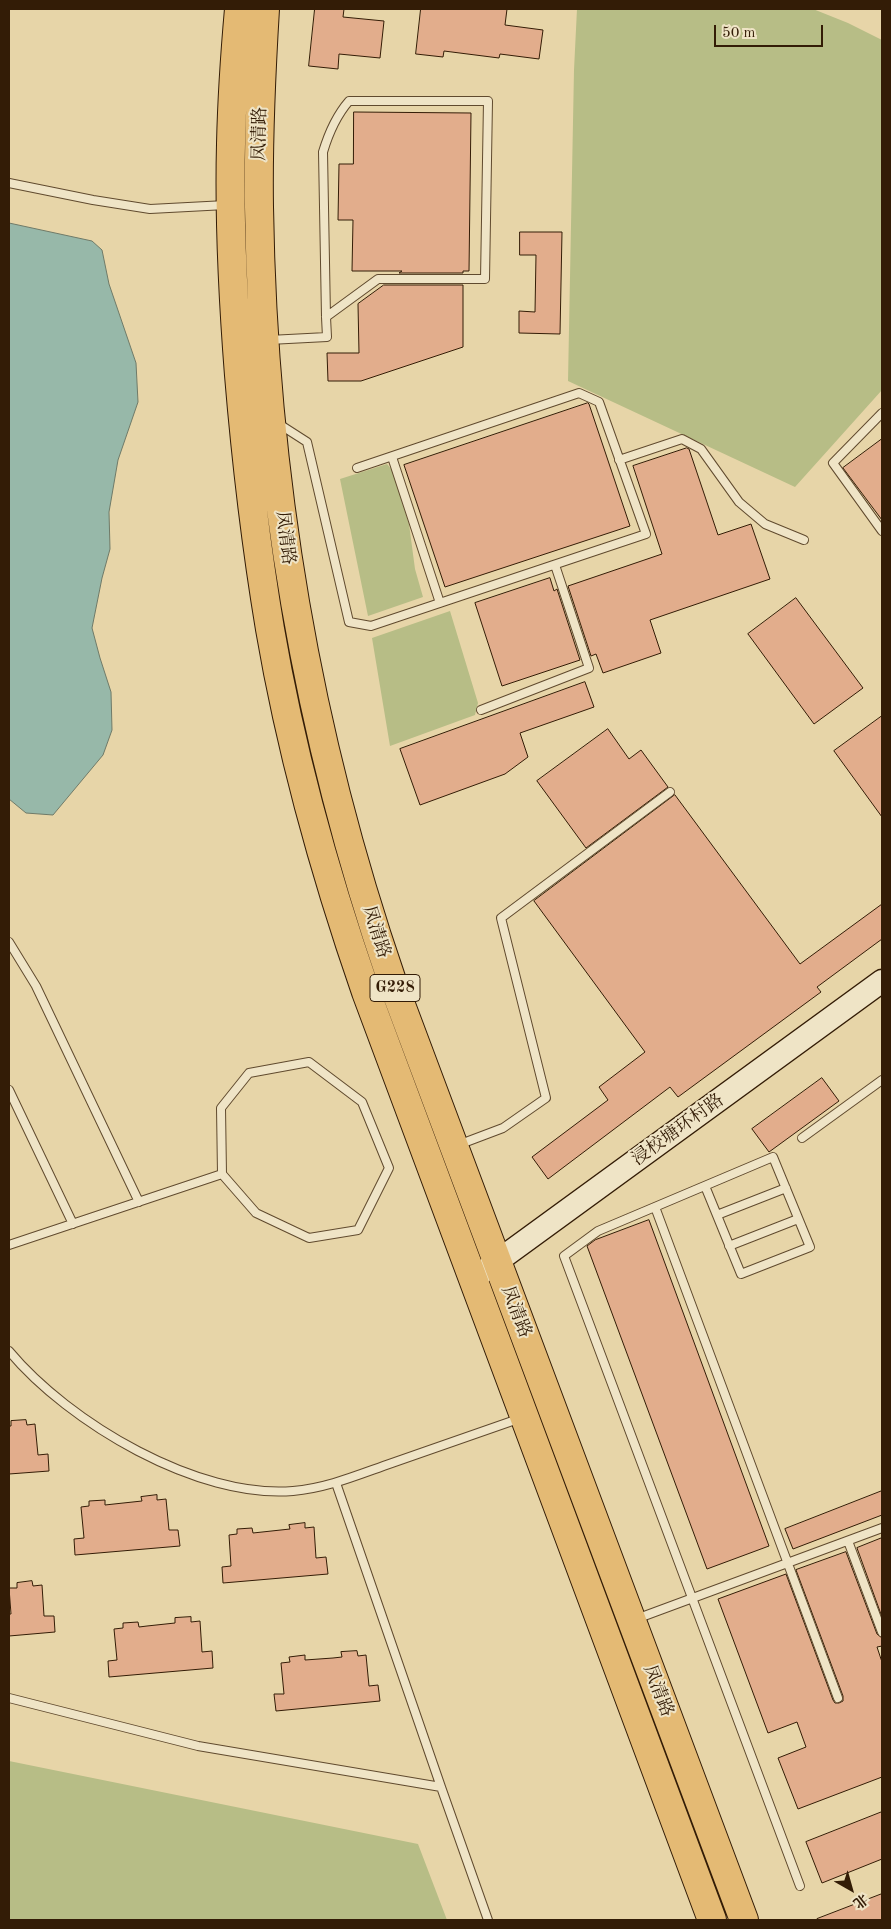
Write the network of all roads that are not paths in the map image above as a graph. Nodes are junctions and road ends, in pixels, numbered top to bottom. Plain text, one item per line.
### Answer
1 (239, 9) edge
2 (265, 9) edge
3 (9, 183) edge
4 (231, 205) junction
5 (326, 317) junction
6 (265, 340) junction
7 (881, 417) edge
8 (271, 418) junction
9 (392, 456) junction
10 (619, 460) junction
11 (358, 468) dead end
12 (882, 531) edge
13 (804, 540) dead end
14 (555, 565) junction
15 (440, 603) junction
16 (481, 710) dead end
17 (670, 792) dead end
18 (9, 942) edge
19 (16, 954) junction
20 (9, 958) edge
21 (882, 981) edge
22 (882, 1080) edge
23 (9, 1090) edge
24 (802, 1138) dead end
25 (454, 1146) junction
26 (222, 1174) junction
27 (705, 1186) junction
28 (786, 1188) junction
29 (139, 1202) junction
30 (655, 1207) junction
31 (717, 1215) junction
32 (798, 1219) junction
33 (73, 1224) junction
34 (9, 1245) edge
35 (729, 1246) junction
36 (497, 1262) junction
37 (473, 1279) junction
38 (9, 1351) edge
39 (538, 1412) junction
40 (336, 1483) junction
41 (882, 1528) edge
42 (848, 1541) junction
43 (787, 1563) junction
44 (692, 1598) junction
45 (632, 1621) junction
46 (882, 1632) edge
47 (9, 1698) edge
48 (838, 1698) dead end
49 (441, 1787) junction
50 (800, 1886) dead end
51 (488, 1920) edge
52 (712, 1920) edge
53 (744, 1920) edge

1 - 4 highway, 凤清路 / G228
2 - 6 highway, 凤清路 / G228
3 - 4 lane
4 - 37 highway, 凤清路 / G228
5 - 5 lane
5 - 6 lane
6 - 8 highway, 凤清路 / G228
7 - 12 lane
8 - 15 lane
8 - 25 highway, 凤清路 / G228
9 - 10 lane
9 - 11 lane
9 - 15 lane
10 - 13 lane
10 - 14 lane
14 - 15 lane
14 - 16 lane
17 - 25 lane
18 - 19 lane
19 - 20 lane
19 - 29 lane
21 - 36 street, 浸校塘环村路
22 - 24 lane
23 - 33 lane
25 - 36 highway, 凤清路 / G228
26 - 26 lane
26 - 29 lane
27 - 28 lane
27 - 30 lane
27 - 31 lane
28 - 31 lane
28 - 32 lane
29 - 33 lane
30 - 43 lane
30 - 44 lane
31 - 35 lane
32 - 35 lane
32 - 35 lane
33 - 34 lane
36 - 37 street, 浸校塘环村路
36 - 39 highway, 凤清路 / G228
37 - 39 highway, 凤清路 / G228
38 - 40 lane
39 - 40 lane
39 - 45 highway, 凤清路 / G228
39 - 52 highway, 凤清路 / G228
40 - 49 lane
41 - 42 lane
42 - 43 lane
42 - 46 lane
43 - 44 lane
43 - 48 lane
44 - 45 lane
44 - 50 lane
45 - 53 highway, 凤清路 / G228
47 - 49 lane
49 - 51 lane

